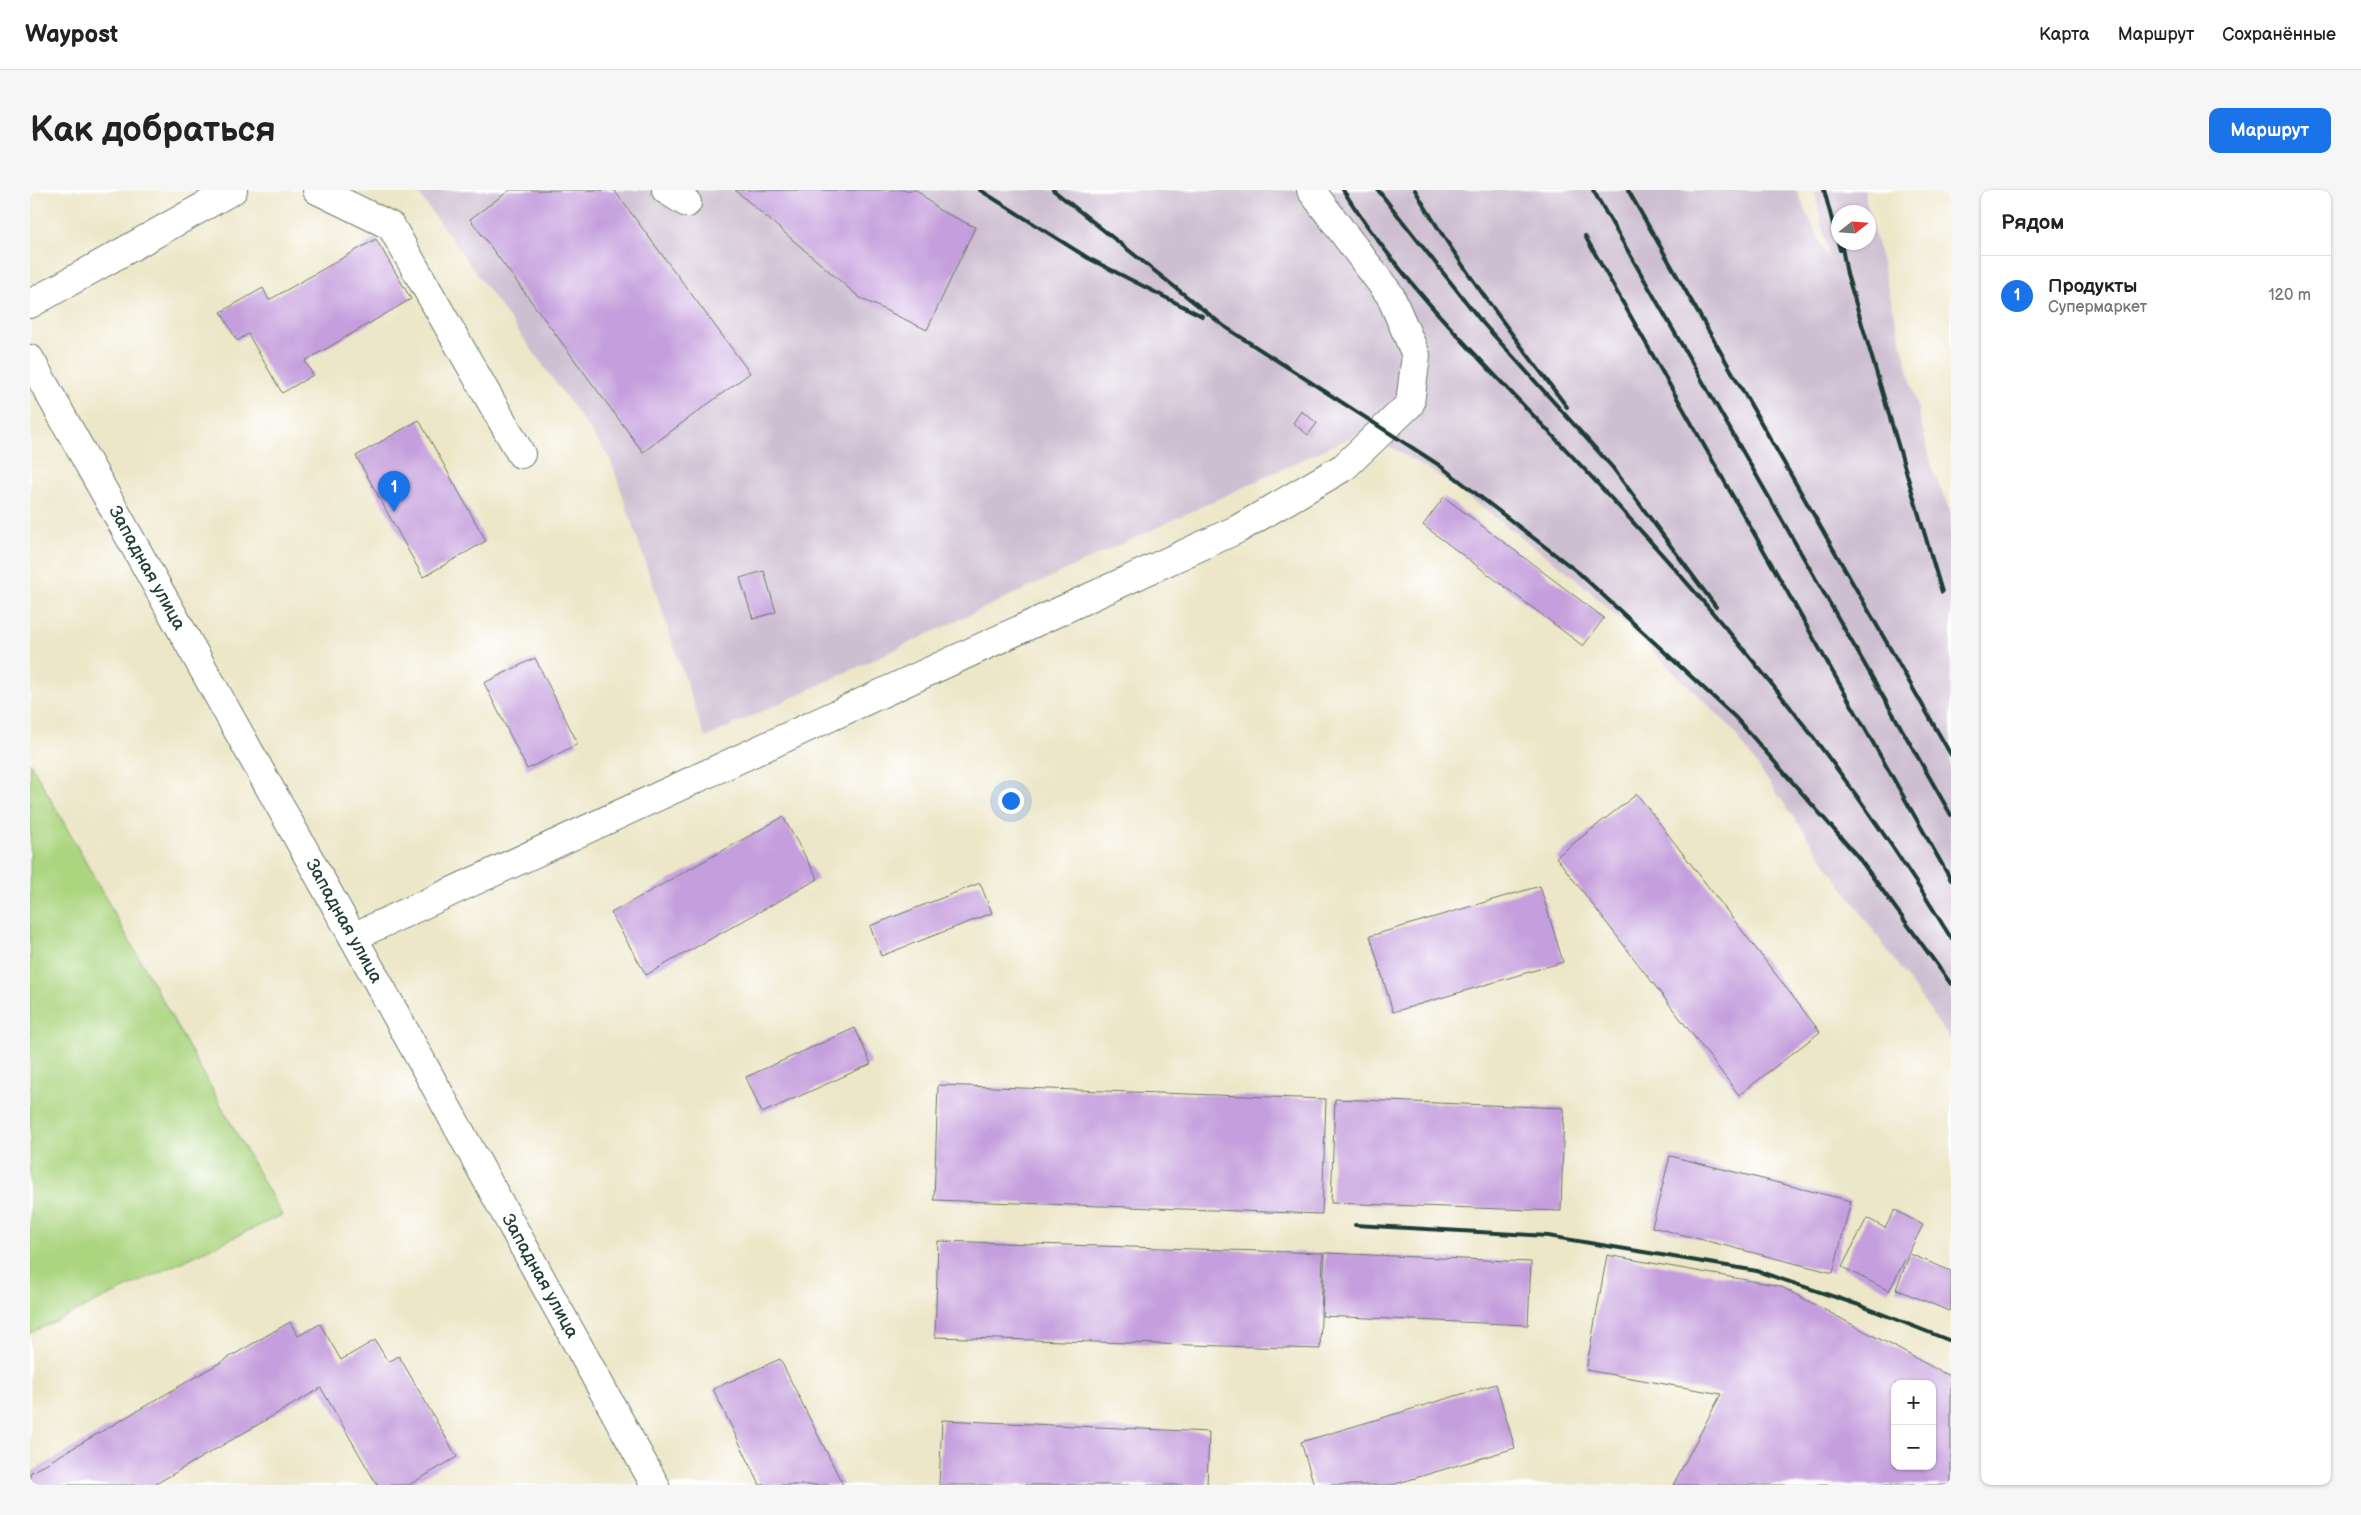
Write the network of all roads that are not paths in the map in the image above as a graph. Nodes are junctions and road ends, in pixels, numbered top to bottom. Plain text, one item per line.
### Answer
1 (233, 190) edge
2 (317, 190) edge
3 (1311, 190) edge
4 (30, 304) edge
5 (30, 359) edge
6 (521, 454) dead end
7 (353, 937) junction
8 (655, 1485) edge

1 - 4 main road
2 - 6 main road
3 - 7 main road
5 - 7 main road, Западная улица
7 - 8 main road, Западная улица

